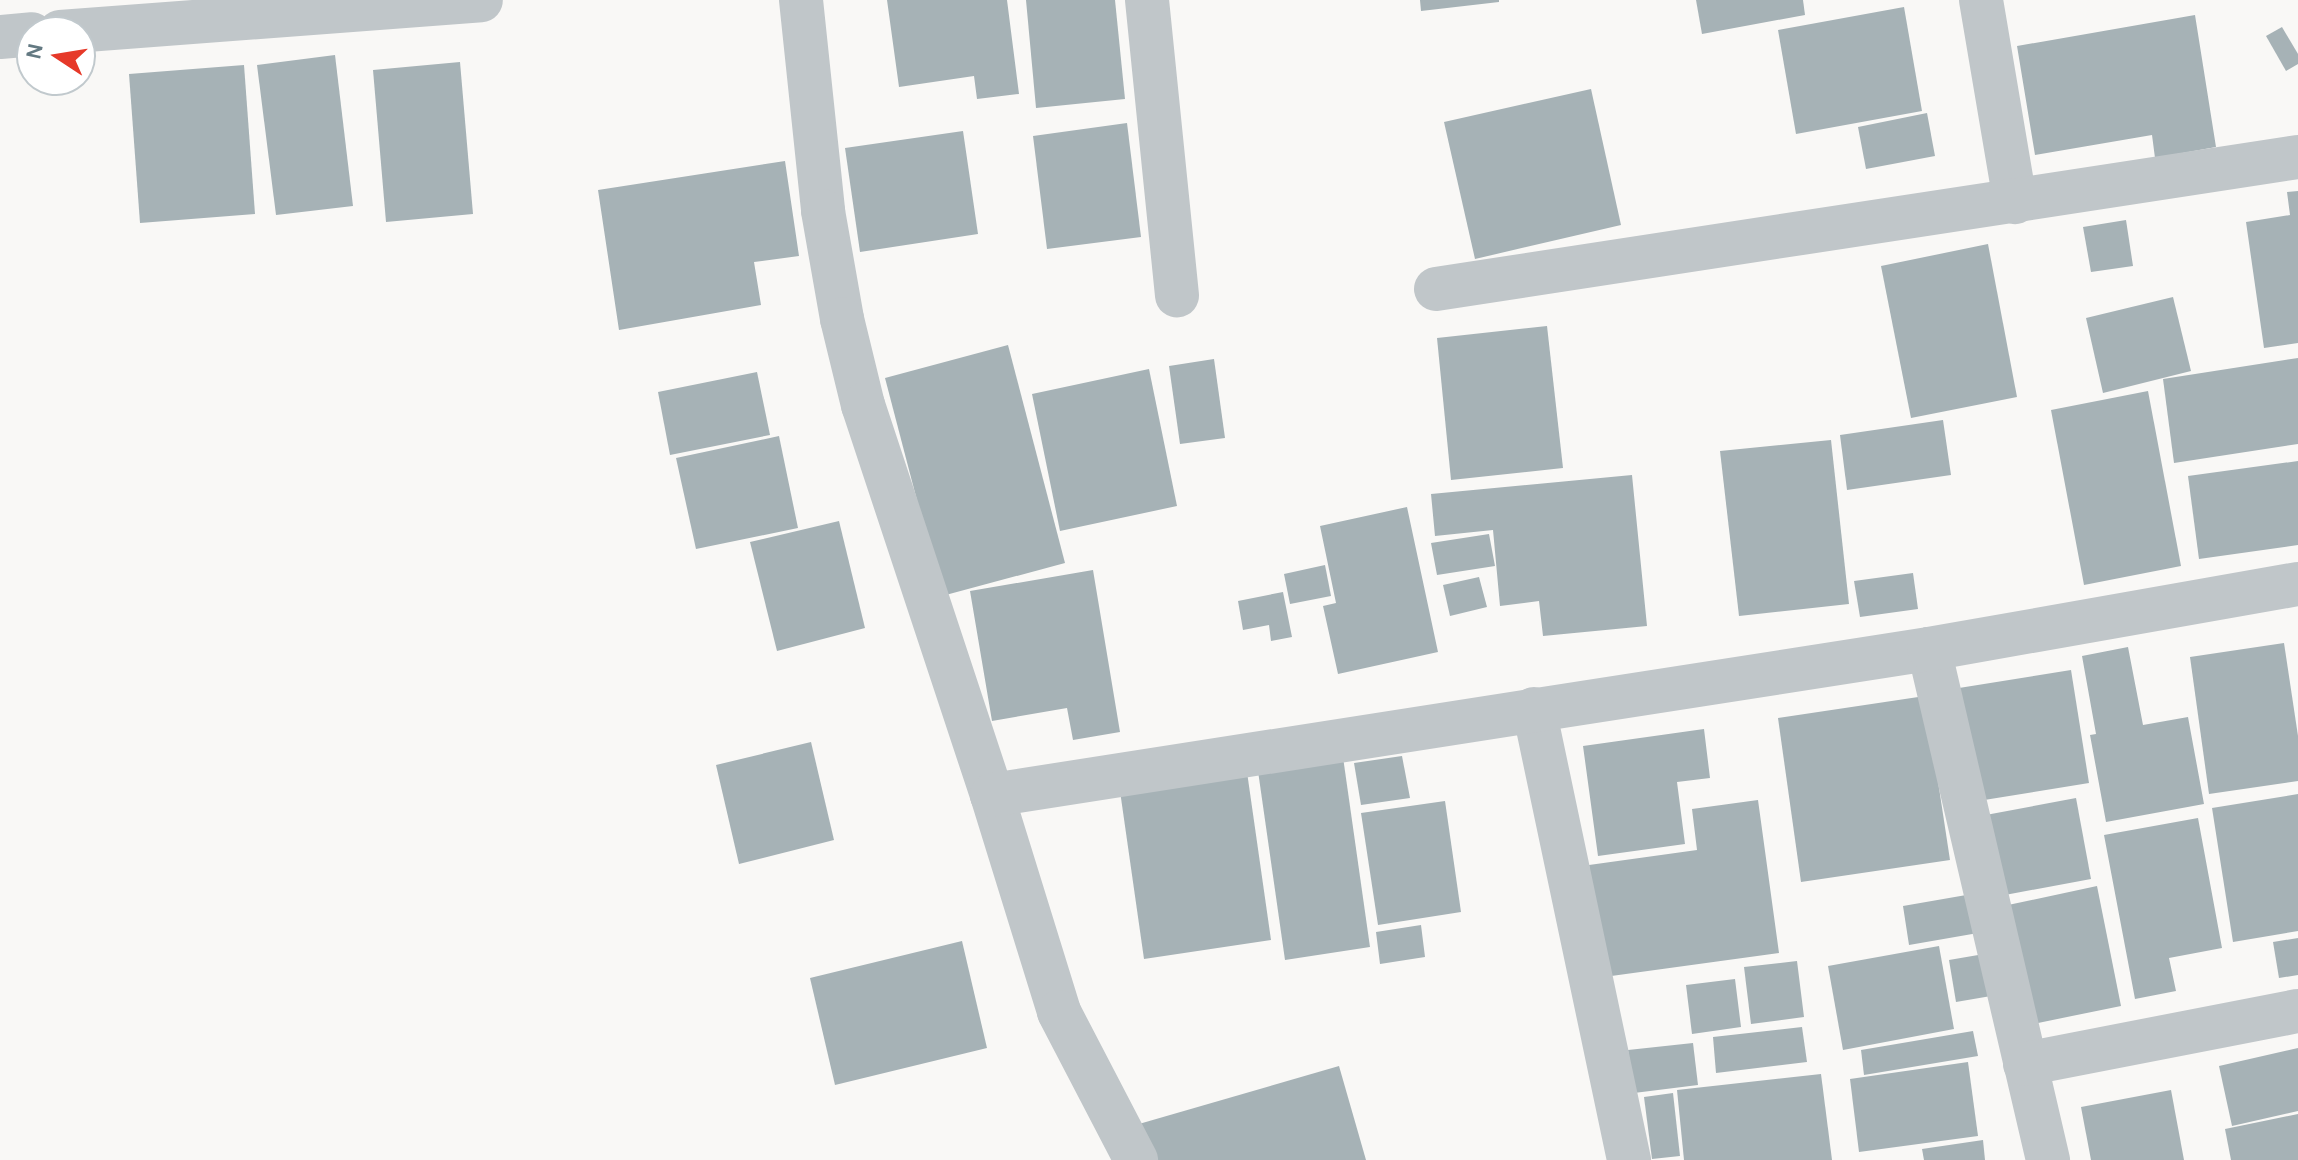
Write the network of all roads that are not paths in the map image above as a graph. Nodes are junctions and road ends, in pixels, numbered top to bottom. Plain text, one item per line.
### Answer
1 (481, 0) edge
2 (801, 0) edge
3 (1147, 0) edge
4 (1981, 0) edge
5 (96, 29) edge
6 (2298, 157) edge
7 (2015, 202) junction
8 (1436, 289) dead end
9 (1177, 295) dead end
10 (2298, 584) edge
11 (1929, 649) junction
12 (1534, 709) junction
13 (992, 795) junction
14 (2298, 1011) edge
15 (2025, 1064) junction
16 (1136, 1160) edge
17 (1629, 1160) edge
18 (2048, 1160) edge

1 - 5 street
2 - 13 street
3 - 9 street
4 - 7 street
6 - 7 street
7 - 8 street
10 - 11 street
11 - 12 street
11 - 15 street
12 - 13 street
12 - 17 street
13 - 16 street
14 - 15 street
15 - 18 street

